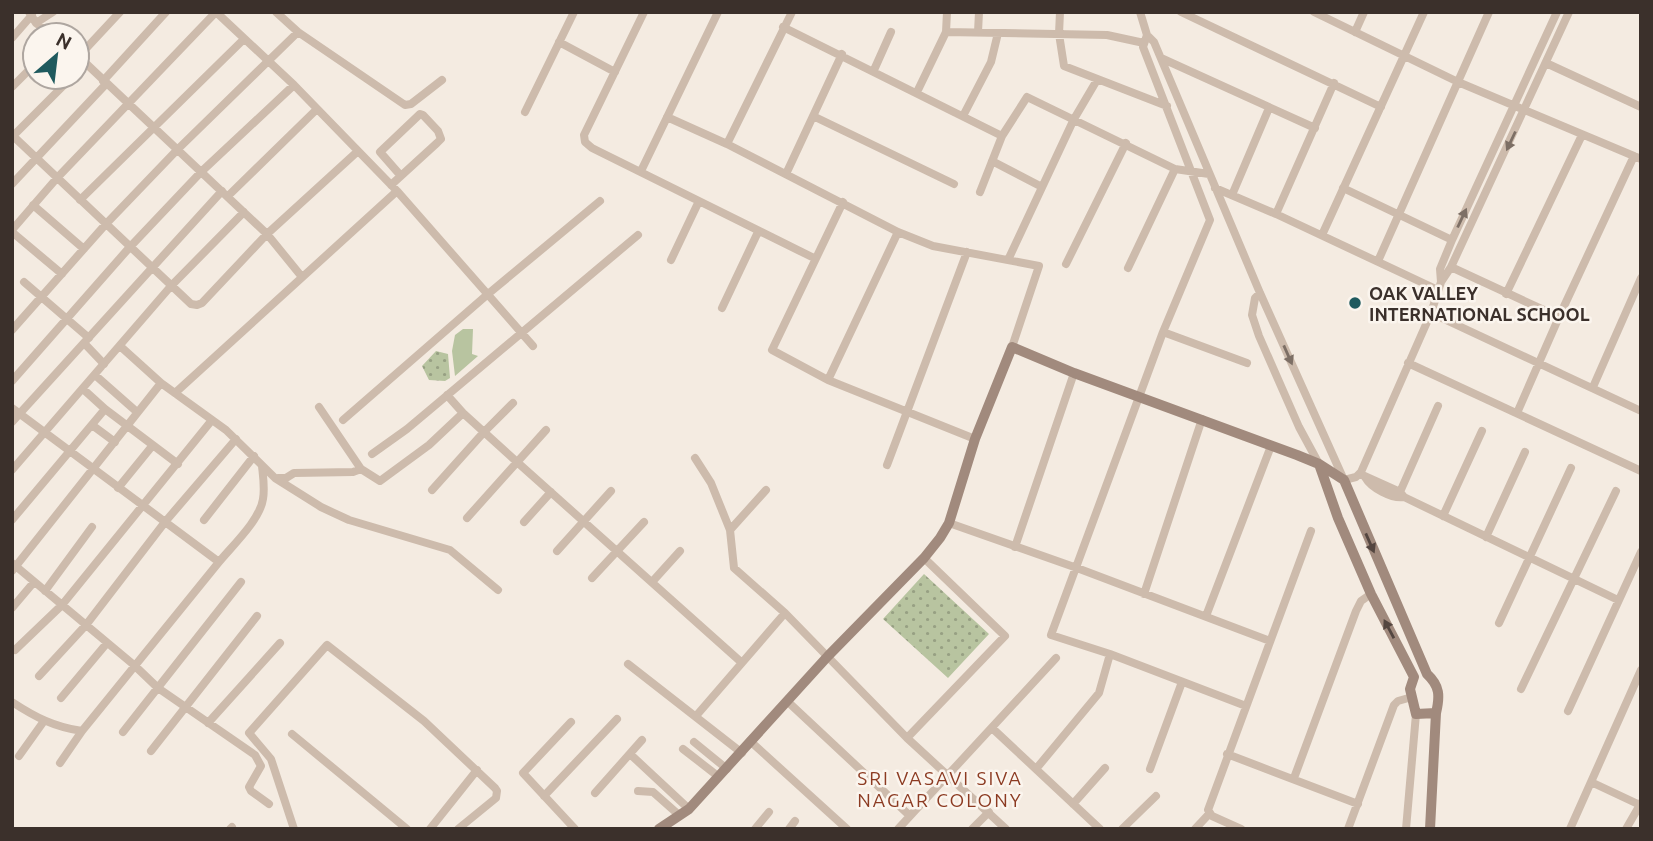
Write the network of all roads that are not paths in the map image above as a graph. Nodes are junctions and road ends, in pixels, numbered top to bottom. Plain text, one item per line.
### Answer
1 (53, 12) edge
2 (120, 12) edge
3 (166, 12) edge
4 (216, 12) edge
5 (276, 12) edge
6 (574, 12) edge
7 (644, 12) edge
8 (718, 12) edge
9 (792, 12) edge
10 (947, 12) edge
11 (979, 12) edge
12 (1060, 12) edge
13 (1140, 12) edge
14 (1181, 12) edge
15 (1364, 12) edge
16 (1424, 12) edge
17 (1489, 12) edge
18 (1557, 12) edge
19 (1569, 12) edge
20 (1316, 13) edge
21 (32, 17) edge
22 (783, 27) junction
23 (298, 32) junction
24 (891, 32) dead end
25 (946, 32) junction
26 (978, 32) junction
27 (1355, 32) junction
28 (998, 33) junction
29 (1059, 34) junction
30 (12, 38) edge
31 (1145, 39) junction
32 (243, 40) junction
33 (91, 42) edge
34 (559, 42) junction
35 (842, 54) junction
36 (1404, 56) junction
37 (1161, 58) junction
38 (268, 61) junction
39 (1546, 63) junction
40 (91, 69) edge
41 (874, 70) junction
42 (615, 72) junction
43 (442, 80) dead end
44 (1097, 80) junction
45 (1458, 82) junction
46 (104, 83) junction
47 (1334, 83) junction
48 (294, 85) junction
49 (58, 91) edge
50 (917, 92) junction
51 (127, 103) junction
52 (1513, 106) junction
53 (1381, 107) junction
54 (1641, 107) edge
55 (1269, 108) junction
56 (317, 109) junction
57 (1174, 110) junction
58 (1525, 111) junction
59 (525, 112) dead end
60 (813, 116) junction
61 (963, 116) junction
62 (667, 117) junction
63 (1074, 119) junction
64 (153, 126) junction
65 (1315, 128) junction
66 (1582, 135) junction
67 (13, 136) edge
68 (1002, 136) junction
69 (1126, 143) junction
70 (727, 144) junction
71 (177, 150) junction
72 (358, 151) junction
73 (36, 157) junction
74 (1638, 158) edge
75 (992, 162) junction
76 (1175, 169) junction
77 (641, 171) junction
78 (201, 172) junction
79 (1201, 173) junction
80 (786, 174) junction
81 (401, 176) junction
82 (57, 178) junction
83 (12, 184) edge
84 (954, 184) dead end
85 (1042, 187) junction
86 (394, 188) junction
87 (1215, 188) junction
88 (1343, 188) junction
89 (980, 192) dead end
90 (225, 194) junction
91 (1232, 195) junction
92 (80, 200) junction
93 (600, 201) dead end
94 (699, 201) junction
95 (843, 202) junction
96 (33, 205) junction
97 (244, 212) junction
98 (1276, 214) junction
99 (1399, 214) junction
100 (105, 225) junction
101 (12, 231) edge
102 (758, 232) junction
103 (898, 232) junction
104 (267, 234) junction
105 (638, 235) dead end
106 (1322, 235) junction
107 (1452, 240) junction
108 (129, 248) junction
109 (84, 249) junction
110 (967, 252) junction
111 (814, 258) junction
112 (671, 260) dead end
113 (1008, 260) junction
114 (1378, 261) junction
115 (1066, 264) dead end
116 (1451, 267) junction
117 (1128, 268) dead end
118 (152, 269) junction
119 (62, 274) junction
120 (303, 277) junction
121 (1641, 278) edge
122 (24, 282) dead end
123 (171, 286) junction
124 (1439, 286) junction
125 (1260, 293) junction
126 (488, 294) junction
127 (1506, 294) junction
128 (41, 297) junction
129 (722, 308) dead end
130 (1431, 313) junction
131 (1559, 317) junction
132 (66, 318) junction
133 (12, 330) edge
134 (1163, 332) junction
135 (521, 333) junction
136 (86, 340) junction
137 (120, 346) junction
138 (534, 346) dead end
139 (1012, 347) junction
140 (1247, 363) dead end
141 (1408, 363) junction
142 (1538, 363) junction
143 (104, 364) junction
144 (1074, 373) junction
145 (95, 375) junction
146 (828, 380) junction
147 (12, 381) edge
148 (161, 383) junction
149 (1593, 387) junction
150 (83, 389) junction
151 (175, 393) junction
152 (447, 395) junction
153 (1139, 397) junction
154 (513, 403) dead end
155 (1437, 406) dead end
156 (319, 407) dead end
157 (16, 410) edge
158 (105, 410) junction
159 (909, 411) junction
160 (1641, 411) edge
161 (137, 412) junction
162 (1517, 413) junction
163 (463, 414) junction
164 (1202, 419) junction
165 (212, 420) junction
166 (343, 420) dead end
167 (12, 422) edge
168 (92, 425) junction
169 (128, 426) junction
170 (546, 430) dead end
171 (1482, 430) dead end
172 (46, 432) junction
173 (484, 432) junction
174 (236, 439) junction
175 (975, 439) junction
176 (115, 442) junction
177 (153, 445) junction
178 (1271, 446) junction
179 (71, 452) junction
180 (1525, 452) dead end
181 (372, 454) dead end
182 (254, 456) junction
183 (695, 458) dead end
184 (517, 462) junction
185 (178, 464) junction
186 (1319, 464) junction
187 (887, 465) dead end
188 (262, 466) junction
189 (1570, 468) dead end
190 (361, 469) junction
191 (12, 470) edge
192 (93, 470) junction
193 (1641, 471) edge
194 (1363, 476) junction
195 (275, 478) junction
196 (1344, 480) junction
197 (118, 488) junction
198 (432, 490) dead end
199 (766, 490) dead end
200 (611, 491) dead end
201 (1616, 491) dead end
202 (551, 492) junction
203 (1402, 495) junction
204 (143, 507) junction
205 (1443, 516) junction
206 (467, 518) dead end
207 (12, 520) edge
208 (204, 520) dead end
209 (585, 521) junction
210 (165, 522) junction
211 (524, 522) dead end
212 (644, 522) dead end
213 (949, 523) junction
214 (92, 527) dead end
215 (730, 530) junction
216 (1311, 531) dead end
217 (1486, 537) junction
218 (1014, 547) junction
219 (557, 551) dead end
220 (618, 551) junction
221 (680, 551) dead end
222 (1641, 552) edge
223 (1528, 557) junction
224 (924, 558) junction
225 (219, 562) junction
226 (13, 567) edge
227 (1077, 568) junction
228 (592, 578) dead end
229 (1575, 579) junction
230 (34, 582) junction
231 (241, 582) dead end
232 (652, 582) junction
233 (498, 590) dead end
234 (45, 591) junction
235 (1144, 594) junction
236 (1366, 597) junction
237 (1618, 600) junction
238 (62, 605) junction
239 (12, 608) edge
240 (785, 613) junction
241 (257, 616) dead end
242 (1206, 616) junction
243 (1499, 623) dead end
244 (86, 625) junction
245 (1270, 641) junction
246 (107, 643) junction
247 (280, 643) dead end
248 (15, 650) dead end
249 (1110, 654) junction
250 (828, 656) junction
251 (1056, 658) dead end
252 (741, 662) junction
253 (628, 664) dead end
254 (134, 665) junction
255 (1423, 665) junction
256 (1410, 670) junction
257 (1641, 670) edge
258 (39, 676) dead end
259 (1182, 682) junction
260 (158, 688) junction
261 (1521, 689) dead end
262 (1412, 697) junction
263 (61, 698) dead end
264 (787, 701) junction
265 (12, 702) edge
266 (1246, 706) junction
267 (185, 707) junction
268 (1568, 710) dead end
269 (1436, 713) junction
270 (1416, 714) junction
271 (696, 716) junction
272 (617, 719) dead end
273 (44, 721) junction
274 (571, 722) dead end
275 (208, 723) junction
276 (992, 728) junction
277 (83, 730) junction
278 (123, 732) dead end
279 (292, 734) dead end
280 (907, 738) junction
281 (642, 740) dead end
282 (750, 741) junction
283 (694, 742) dead end
284 (682, 749) dead end
285 (151, 751) dead end
286 (742, 753) junction
287 (630, 754) junction
288 (1227, 754) junction
289 (19, 756) dead end
290 (60, 763) dead end
291 (1105, 768) dead end
292 (1036, 769) junction
293 (1150, 769) dead end
294 (477, 770) junction
295 (723, 773) junction
296 (948, 775) junction
297 (1294, 778) junction
298 (1591, 782) junction
299 (638, 791) dead end
300 (595, 793) dead end
301 (544, 796) junction
302 (1156, 796) dead end
303 (269, 804) dead end
304 (1073, 804) junction
305 (1358, 804) junction
306 (1640, 804) edge
307 (684, 812) junction
308 (769, 812) dead end
309 (989, 813) junction
310 (1209, 814) junction
311 (909, 815) junction
312 (795, 821) dead end
313 (1572, 828) edge
314 (294, 829) edge
315 (407, 829) edge
316 (430, 829) edge
317 (458, 829) edge
318 (575, 829) edge
319 (659, 829) edge
320 (755, 829) edge
321 (789, 829) edge
322 (846, 829) edge
323 (898, 829) edge
324 (972, 829) edge
325 (1006, 829) edge
326 (1100, 829) edge
327 (1122, 829) edge
328 (1195, 829) edge
329 (1241, 829) edge
330 (1348, 829) edge
331 (1406, 829) edge
332 (1430, 829) edge
333 (1626, 829) edge

1 - 21 street
2 - 33 street
3 - 46 street
4 - 32 street
4 - 51 street
5 - 23 street
6 - 34 street
7 - 42 street
8 - 62 street
9 - 22 street
10 - 25 street
11 - 26 street
12 - 29 street
13 - 31 street
14 - 47 street
15 - 27 street
16 - 36 street
17 - 45 street
18 - 52 street
19 - 39 street
20 - 27 street
21 - 30 street
22 - 35 street
22 - 70 street
23 - 38 street
23 - 43 street
24 - 41 street
25 - 26 street
25 - 50 street
26 - 28 street
27 - 36 street
28 - 29 street
28 - 61 street
29 - 31 street
29 - 44 street
31 - 37 street
31 - 57 street
32 - 38 street
32 - 64 street
34 - 42 street
34 - 59 street
35 - 41 street
35 - 60 street
36 - 45 street
36 - 53 street
37 - 55 street
37 - 57 street
38 - 48 street
38 - 71 street
39 - 54 street
39 - 58 street
40 - 46 street
41 - 50 street
42 - 77 street
44 - 57 street
44 - 63 street
45 - 52 street
45 - 99 street
46 - 51 street
46 - 73 street
47 - 53 street
47 - 65 street
48 - 56 street
48 - 78 street
49 - 67 street
50 - 61 street
51 - 64 street
51 - 82 street
52 - 58 street
107 -> 52 street
53 - 88 street
55 - 65 street
55 - 91 street
56 - 72 street
56 - 90 street
57 - 79 street
57 - 79 street
58 - 66 street
58 -> 116 street
60 - 80 street
60 - 84 street
61 - 68 street
62 - 70 street
62 - 77 street
63 - 68 street
63 - 69 street
63 - 85 street
64 - 71 street
64 - 92 street
65 - 98 street
66 - 74 street
66 - 127 street
67 - 73 street
68 - 75 street
69 - 76 street
69 - 115 street
70 - 80 street
71 - 78 street
71 - 100 street
72 - 86 street
72 - 104 street
73 - 82 street
73 - 83 street
74 - 131 street
75 - 85 street
75 - 89 street
76 - 79 street
76 - 117 street
77 - 94 street
78 - 90 street
78 - 108 street
79 - 87 street
79 - 134 street
80 - 95 street
81 - 81 street
81 - 86 street
82 - 92 street
82 - 96 street
85 - 113 street
86 - 120 street
86 - 126 street
87 - 91 street
87 - 125 street
88 - 99 street
88 - 106 street
90 - 97 street
90 - 118 street
91 - 98 street
92 - 100 street
93 - 126 street
94 - 102 street
94 - 112 street
95 - 103 street
95 - 111 street
96 - 101 street
96 - 109 street
97 - 104 street
97 - 123 street
98 - 106 street
99 - 107 street
99 - 114 street
100 - 108 street
100 - 109 street
101 - 119 street
102 - 111 street
102 - 129 street
103 - 110 street
103 - 146 street
104 - 120 street
104 - 123 street
105 - 135 street
106 - 114 street
107 - 124 street
108 - 118 street
108 - 132 street
109 - 119 street
110 - 113 street
110 - 159 street
111 - 146 street
113 - 139 street
114 - 124 street
116 - 124 street
116 - 127 street
118 - 123 street
118 - 136 street
119 - 128 street
120 - 151 street
121 - 149 street
122 - 128 street
123 - 137 street
124 - 130 street
125 - 186 street
125 -> 196 street
126 - 135 street
126 - 166 street
127 - 131 street
128 - 132 street
128 - 133 street
130 - 141 street
130 - 142 street
131 - 142 street
132 - 136 street
132 - 147 street
134 - 140 street
134 - 153 street
135 - 138 street
135 - 152 street
136 - 143 street
136 - 157 street
137 - 143 street
137 - 148 street
139 - 144 street
139 - 175 street
141 - 162 street
141 - 194 street
142 - 149 street
142 - 162 street
143 - 145 street
144 - 153 street
144 - 218 street
145 - 150 street
145 - 161 street
146 - 159 street
148 - 151 street
148 - 161 street
149 - 160 street
150 - 158 street
150 - 172 street
151 - 165 street
152 - 163 street
152 - 181 street
153 - 164 street
153 - 227 street
154 - 173 street
155 - 203 street
156 - 190 street
157 - 167 street
157 - 172 street
158 - 168 street
158 - 169 street
159 - 175 street
159 - 187 street
161 - 169 street
162 - 193 street
163 - 173 street
163 - 190 street
164 - 178 street
164 - 235 street
165 - 174 street
165 - 185 street
168 - 176 street
168 - 179 street
169 - 176 street
169 - 177 street
170 - 184 street
171 - 205 street
172 - 179 street
172 - 191 street
173 - 184 street
173 - 198 street
174 - 182 street
174 - 210 street
175 - 213 street
176 - 192 street
177 - 185 street
177 - 197 street
178 - 186 street
178 - 242 street
179 - 192 street
179 - 207 street
180 - 217 street
182 - 188 street
182 - 208 street
183 - 215 street
184 - 202 street
184 - 206 street
185 - 204 street
186 - 196 street
186 - 236 street
188 - 195 street
188 - 225 street
189 - 223 street
190 - 195 street
192 - 197 street
192 - 226 street
194 - 196 street
194 - 203 street
195 - 233 street
196 -> 255 street
197 - 204 street
199 - 215 street
200 - 209 street
201 - 229 street
202 - 209 street
202 - 211 street
203 - 205 street
204 - 210 street
204 - 238 street
205 - 217 street
209 - 219 street
209 - 220 street
210 - 225 street
210 - 244 street
212 - 220 street
213 - 218 street
213 - 224 street
214 - 234 street
215 - 240 street
216 - 245 street
217 - 223 street
218 - 227 street
220 - 228 street
220 - 232 street
221 - 232 street
222 - 237 street
223 - 229 street
223 - 243 street
224 - 250 street
224 - 280 street
225 - 254 street
226 - 230 street
227 - 235 street
227 - 249 street
229 - 237 street
229 - 261 street
230 - 234 street
230 - 239 street
231 - 260 street
232 - 252 street
234 - 238 street
235 - 242 street
256 -> 236 street
236 - 297 street
237 - 268 street
238 - 244 street
238 - 248 street
240 - 250 street
240 - 252 street
241 - 267 street
242 - 245 street
244 - 246 street
244 - 258 street
245 - 266 street
246 - 254 street
246 - 263 street
247 - 275 street
249 - 259 street
249 - 292 street
250 - 264 street
250 - 280 street
251 - 276 street
252 - 271 street
253 - 271 street
254 - 260 street
254 - 277 street
255 - 256 street
255 - 269 street
256 - 262 street
257 - 298 street
259 - 266 street
259 - 293 street
260 - 267 street
260 - 278 street
262 - 270 street
262 - 305 street
264 - 282 street
264 - 311 street
265 - 273 street
266 - 288 street
267 - 275 street
267 - 285 street
269 - 270 street
269 - 332 street
270 - 331 street
271 - 286 street
272 - 301 street
273 - 277 street
273 - 289 street
274 - 301 street
275 - 303 street
276 - 292 street
276 - 296 street
277 - 290 street
279 - 315 street
280 - 296 street
281 - 287 street
282 - 286 street
282 - 322 street
283 - 295 street
284 - 295 street
286 - 295 street
287 - 300 street
287 - 307 street
288 - 297 street
288 - 310 street
291 - 304 street
292 - 304 street
294 - 314 street
294 - 316 street
294 - 317 street
295 - 307 street
296 - 309 street
296 - 311 street
297 - 305 street
298 - 306 street
298 - 313 street
299 - 307 street
301 - 318 street
302 - 327 street
304 - 326 street
305 - 330 street
306 - 333 street
307 - 319 street
308 - 320 street
309 - 324 street
309 - 325 street
310 - 328 street
310 - 329 street
311 - 323 street
312 - 321 street

